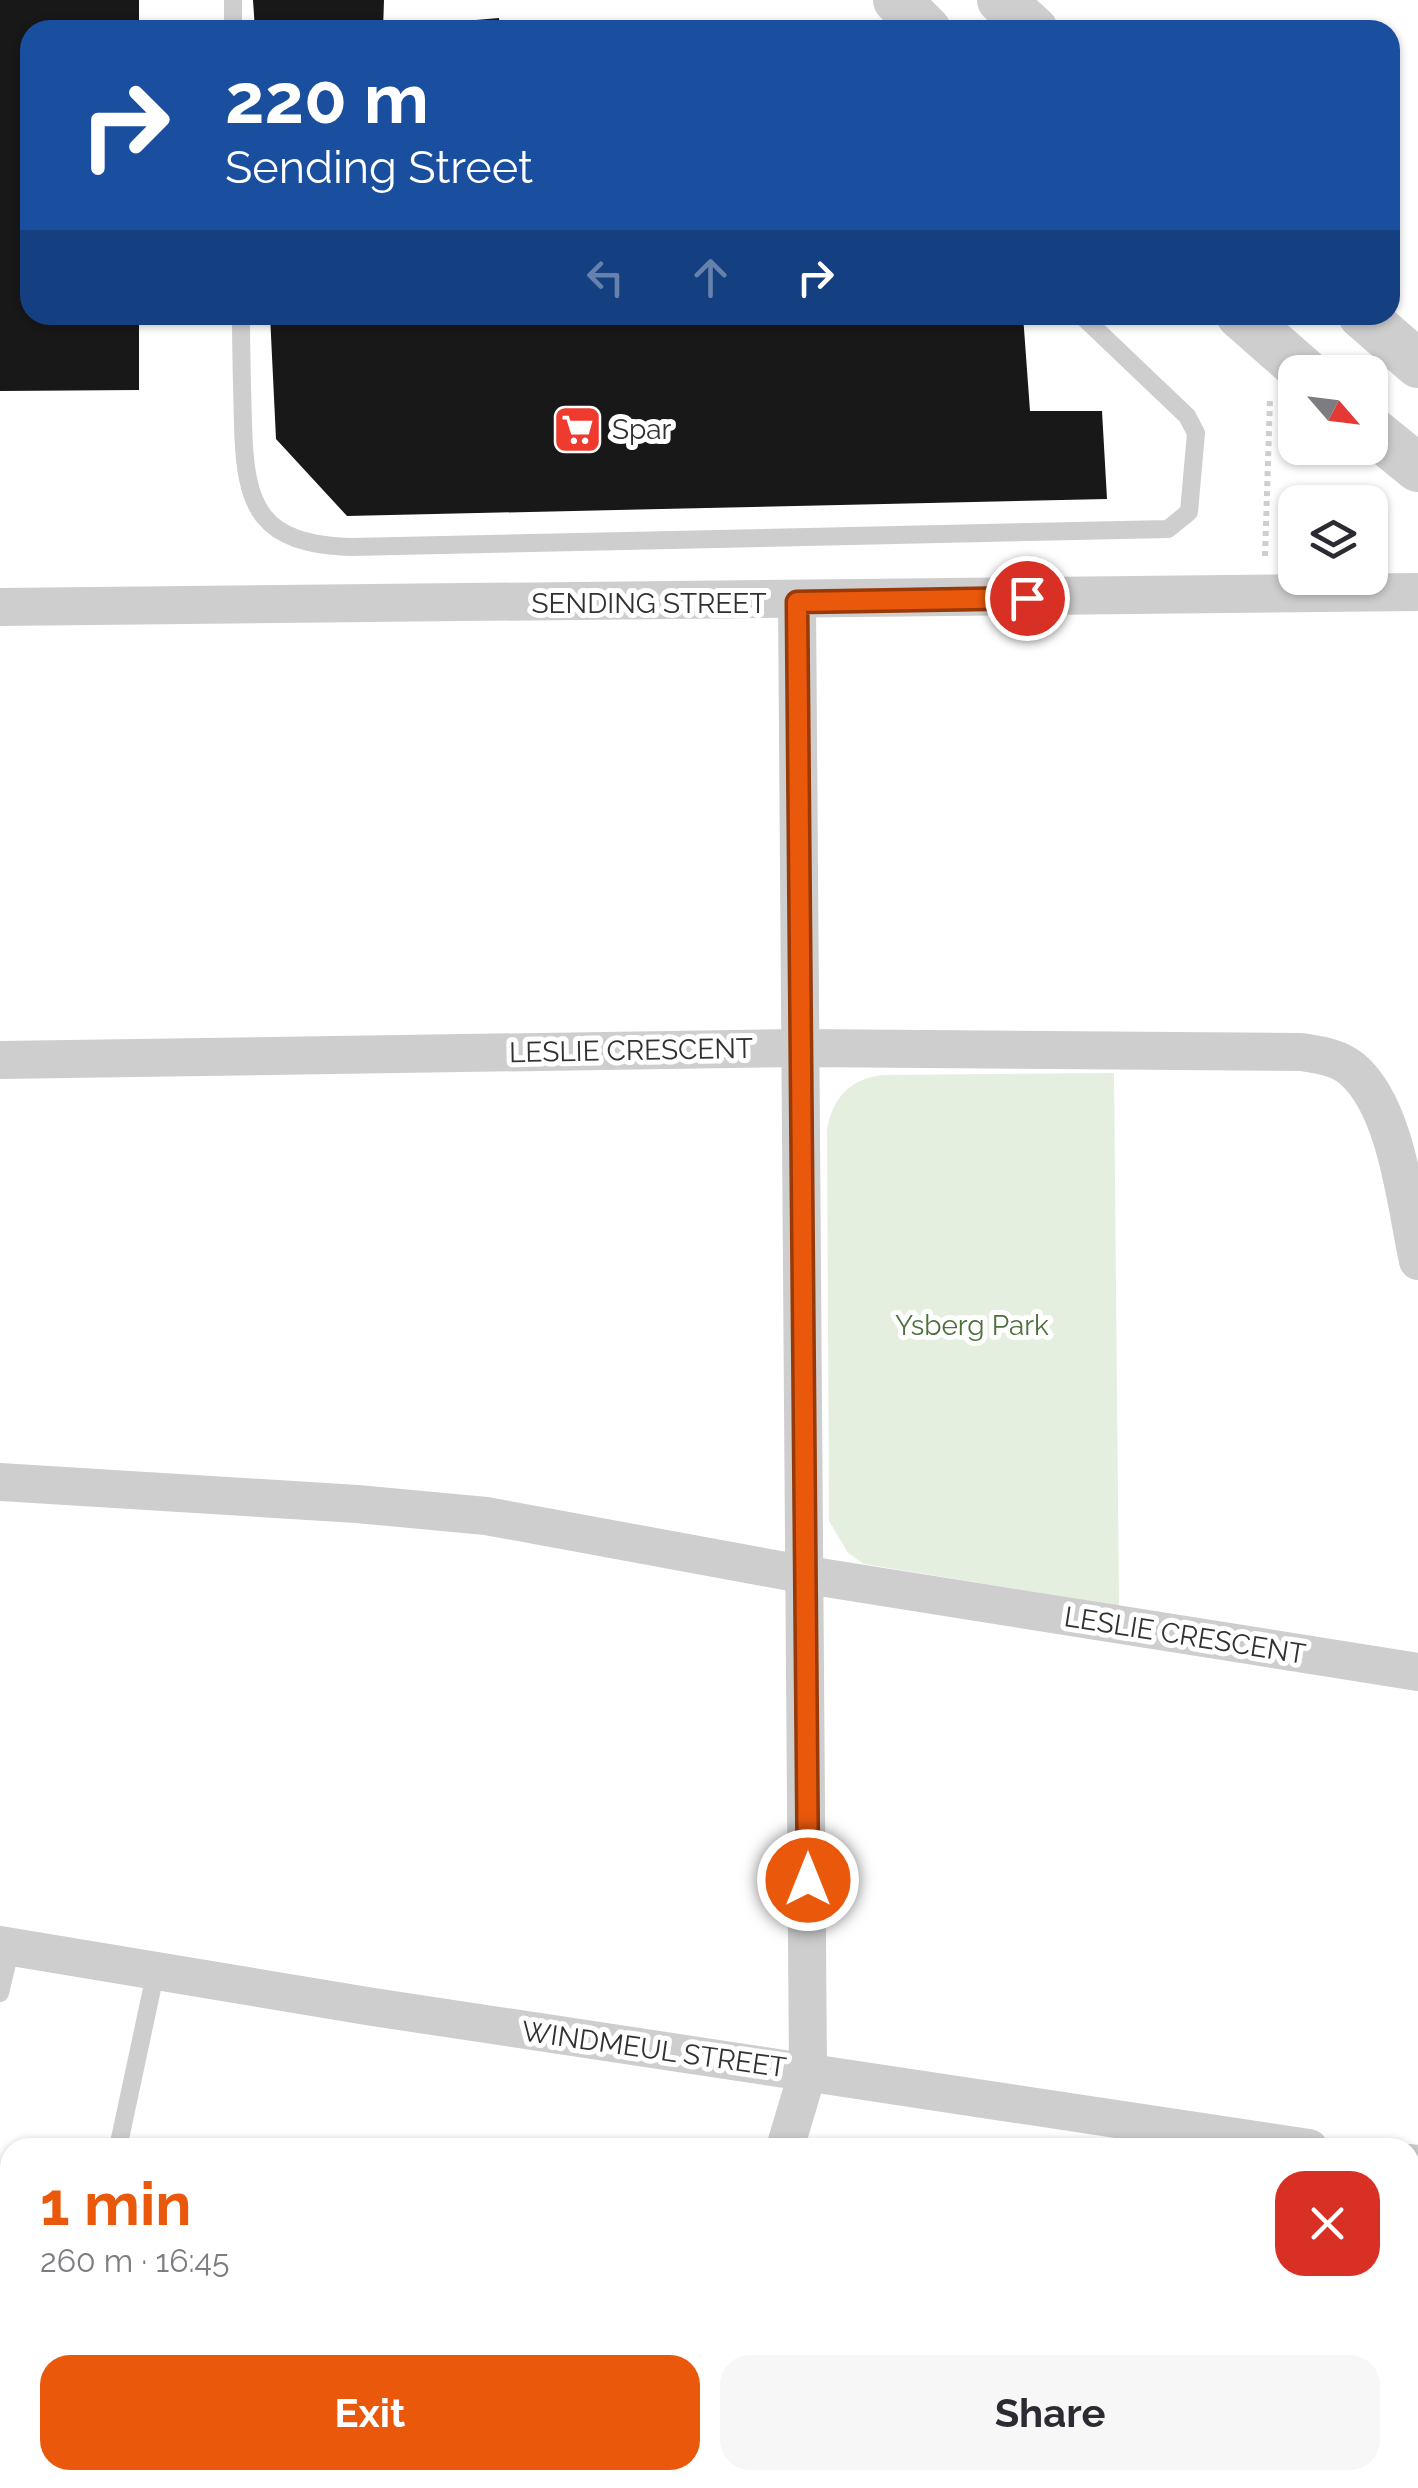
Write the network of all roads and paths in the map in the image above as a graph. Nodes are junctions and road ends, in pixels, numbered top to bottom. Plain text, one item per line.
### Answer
1 (897, 0) edge
2 (1001, 0) edge
3 (917, 20) edge
4 (1023, 20) edge
5 (240, 325) edge
6 (1092, 325) edge
7 (1247, 325) edge
8 (1373, 325) edge
9 (1418, 364) edge
10 (1278, 372) edge
11 (1388, 444) edge
12 (1278, 454) edge
13 (1418, 468) edge
14 (1418, 592) edge
15 (1257, 595) junction
16 (797, 602) junction
17 (0, 607) edge
18 (802, 1048) junction
19 (0, 1060) edge
20 (1418, 1261) edge
21 (0, 1482) edge
22 (807, 1576) junction
23 (1418, 1672) edge
24 (5, 1946) edge
25 (156, 1970) junction
26 (0, 1993) edge
27 (808, 2071) junction
28 (120, 2138) edge
29 (788, 2138) edge
30 (1245, 2138) edge

1 - 3 street
2 - 4 street
5 - 6 lane
7 - 10 street
8 - 9 street
11 - 13 street
12 - 15 path
14 - 15 street, SENDING STREET
15 - 16 street, SENDING STREET
16 - 17 street, SENDING STREET
16 - 18 street
18 - 19 street, LESLIE CRESCENT
18 - 20 street, LESLIE CRESCENT
18 - 22 street
21 - 22 street, LESLIE CRESCENT
22 - 23 street, LESLIE CRESCENT
22 - 27 street
24 - 25 street, WINDMEUL STREET
24 - 26 lane
25 - 27 street, WINDMEUL STREET
25 - 28 lane
27 - 29 street
27 - 30 street, WINDMEUL STREET

